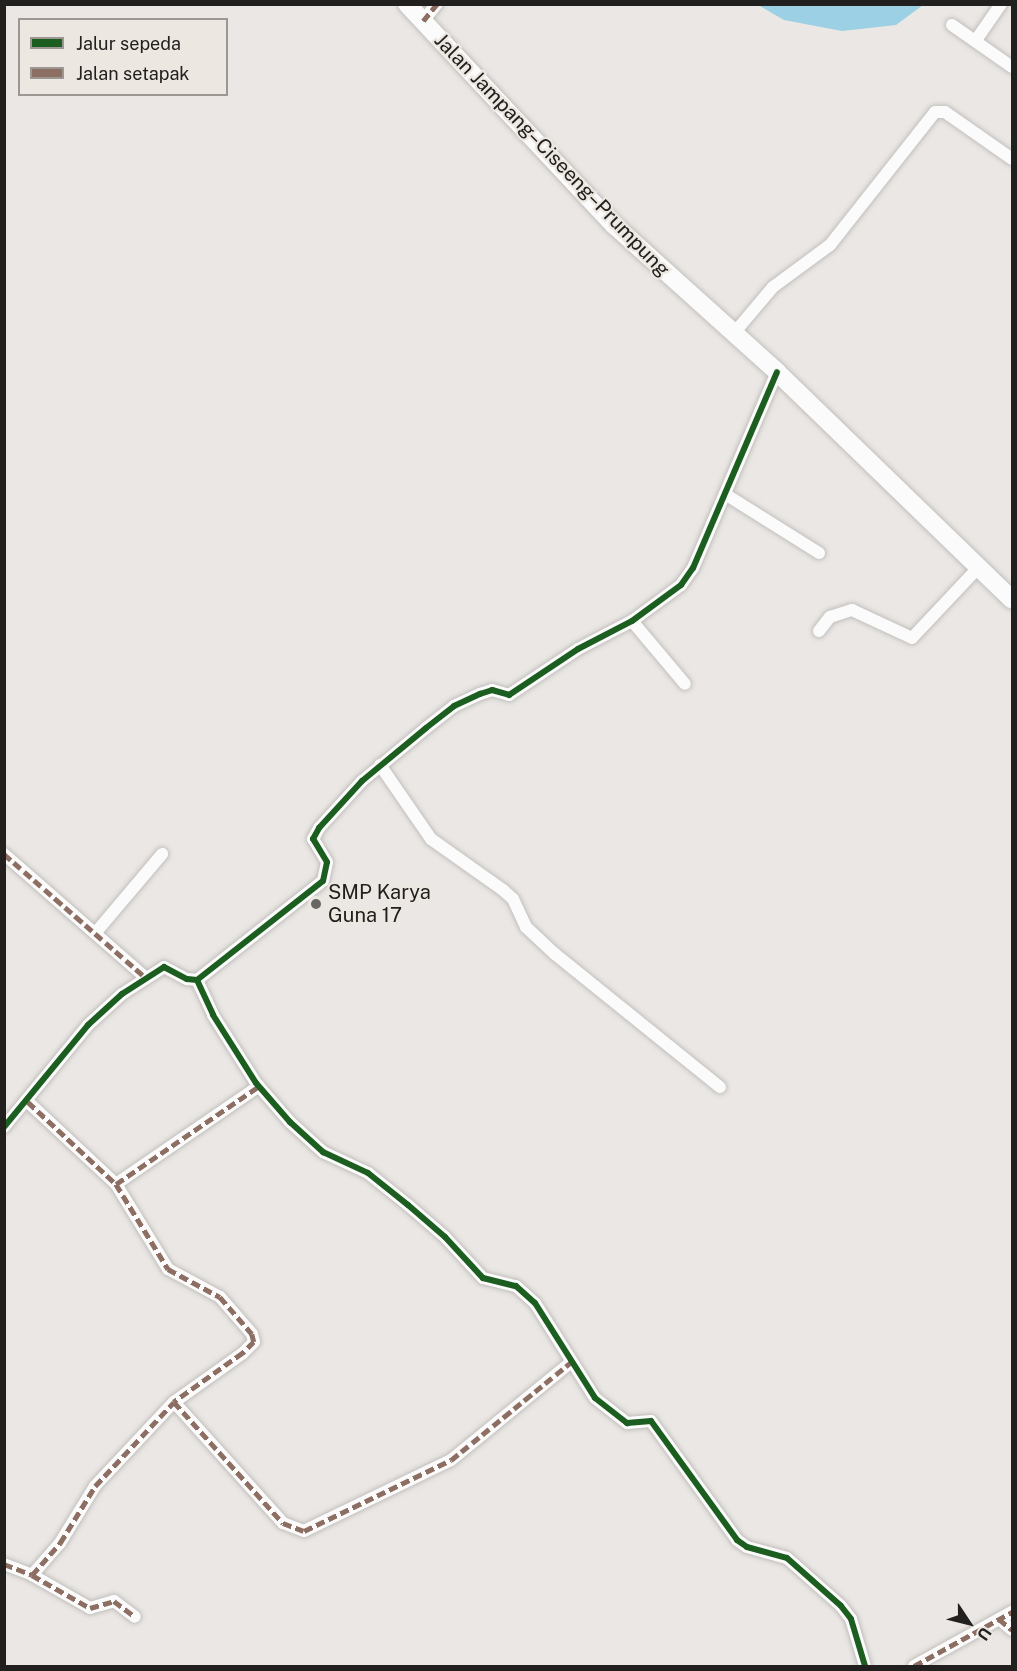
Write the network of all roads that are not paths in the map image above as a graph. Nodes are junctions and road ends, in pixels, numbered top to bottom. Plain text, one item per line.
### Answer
1 (407, 4) edge
2 (437, 4) edge
3 (1001, 4) edge
4 (423, 21) junction
5 (952, 25) dead end
6 (976, 40) junction
7 (1012, 67) edge
8 (1012, 159) edge
9 (735, 332) junction
10 (777, 372) junction
11 (725, 494) junction
12 (819, 553) dead end
13 (979, 567) junction
14 (1012, 600) edge
15 (632, 621) junction
16 (819, 631) dead end
17 (685, 684) dead end
18 (380, 765) junction
19 (4, 854) edge
20 (162, 854) dead end
21 (97, 931) junction
22 (145, 977) junction
23 (197, 980) junction
24 (258, 1086) junction
25 (720, 1087) dead end
26 (28, 1102) junction
27 (4, 1127) edge
28 (116, 1184) junction
29 (570, 1363) junction
30 (174, 1402) junction
31 (4, 1564) edge
32 (32, 1575) junction
33 (1012, 1612) edge
34 (135, 1617) dead end
35 (999, 1619) junction
36 (1012, 1630) edge
37 (865, 1666) edge
38 (914, 1666) edge

1 - 4 main road, Jalan Jampang–Ciseeng–Prumpung
2 - 4 street
3 - 6 street
4 - 9 main road, Jalan Jampang–Ciseeng–Prumpung
5 - 6 street
6 - 7 street
8 - 9 street
9 - 10 main road, Jalan Jampang–Ciseeng–Prumpung
10 - 11 street
10 - 13 main road, Jalan Jampang–Ciseeng–Prumpung
11 - 12 street
11 - 15 street
13 - 14 main road, Jalan Jampang–Ciseeng–Prumpung
13 - 16 street
15 - 17 street
15 - 18 street
18 - 23 street
18 - 25 street
19 - 21 street
20 - 21 street
21 - 22 street
22 - 23 street
22 - 26 street
23 - 24 street
24 - 28 street
24 - 29 street
26 - 27 street
26 - 28 street
28 - 30 street
29 - 30 street
29 - 37 street
30 - 32 street
31 - 32 street
32 - 34 street
33 - 35 street
35 - 36 street
35 - 38 street

